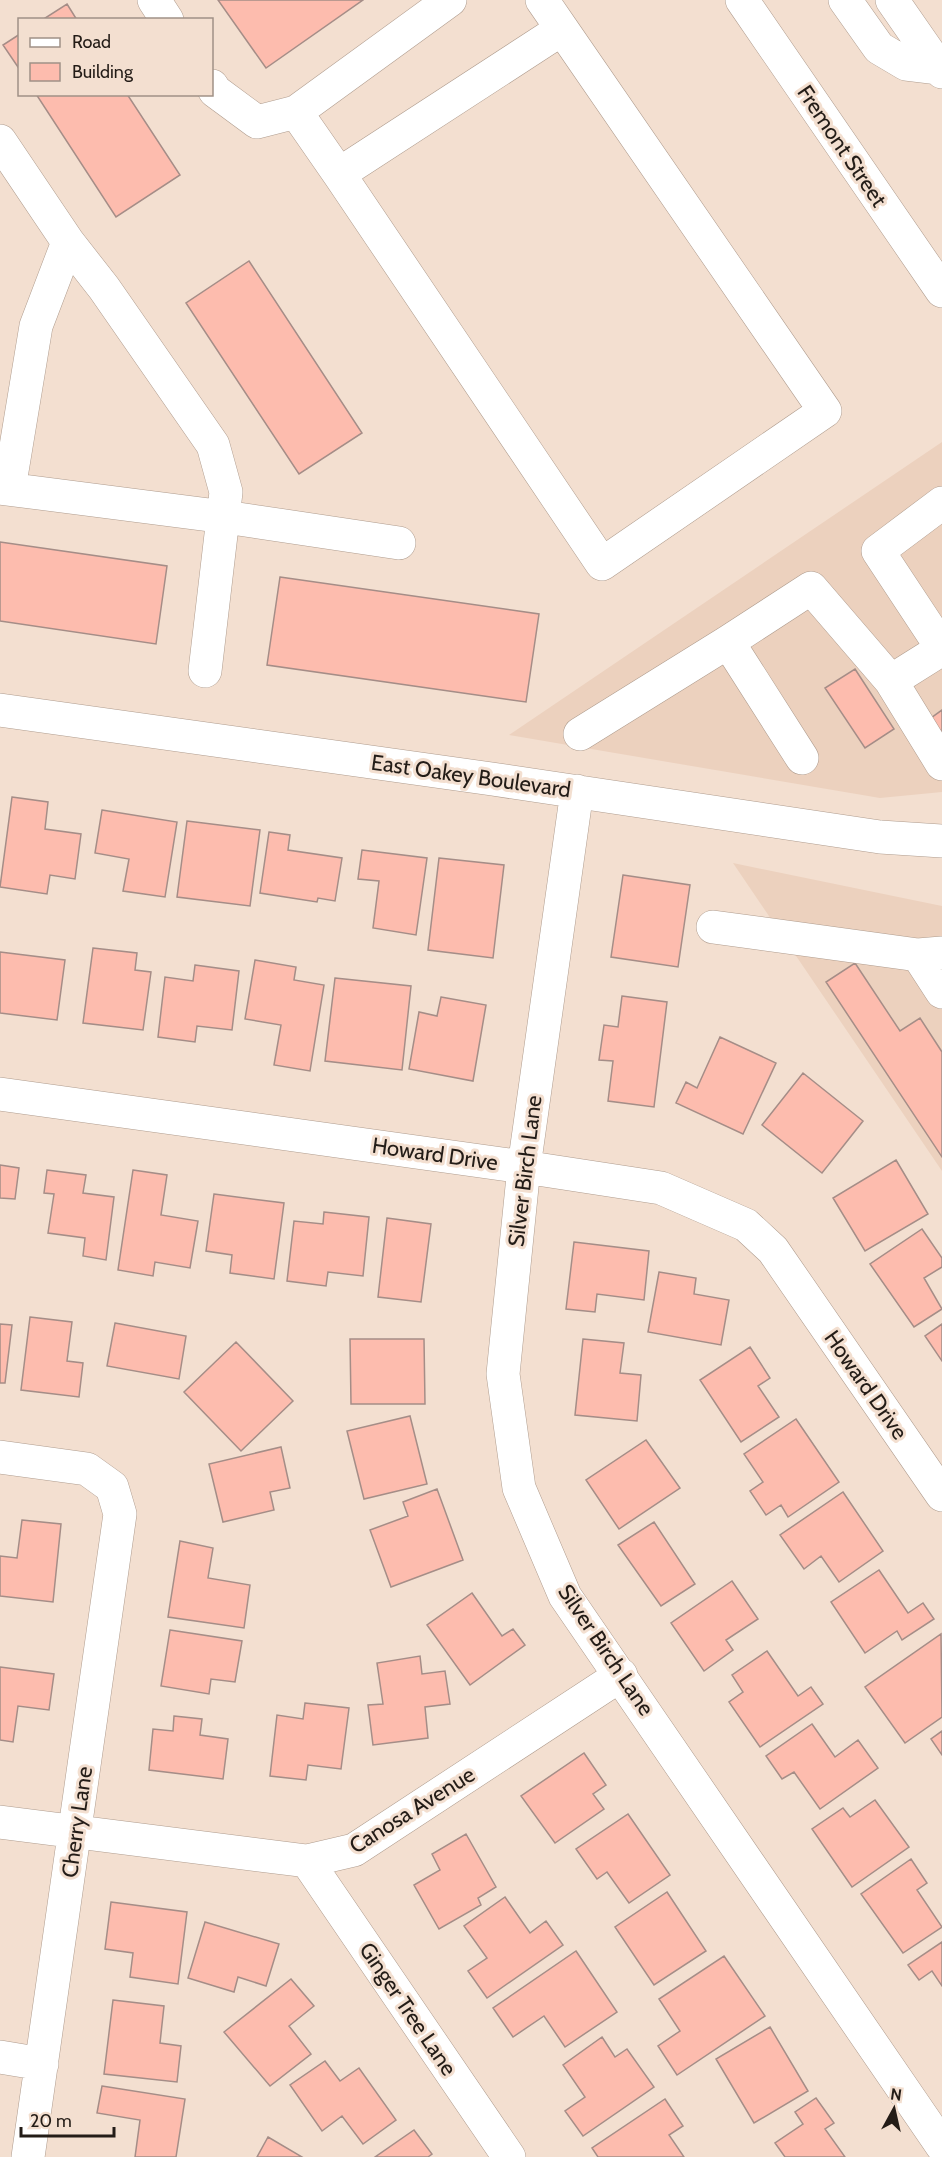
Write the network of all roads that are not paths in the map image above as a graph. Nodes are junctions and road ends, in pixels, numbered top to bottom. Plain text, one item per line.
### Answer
1 (154, 0) edge
2 (450, 0) edge
3 (542, 0) edge
4 (742, 0) edge
5 (844, 0) edge
6 (892, 0) edge
7 (166, 18) edge
8 (562, 29) junction
9 (940, 70) edge
10 (213, 88) edge
11 (296, 112) junction
12 (0, 141) edge
13 (339, 174) junction
14 (68, 242) junction
15 (942, 291) edge
16 (5, 488) edge
17 (941, 506) edge
18 (225, 517) junction
19 (399, 543) dead end
20 (728, 642) junction
21 (942, 649) edge
22 (205, 670) dead end
23 (891, 681) junction
24 (0, 710) edge
25 (580, 734) dead end
26 (802, 758) dead end
27 (942, 764) edge
28 (577, 791) junction
29 (942, 841) edge
30 (713, 927) dead end
31 (930, 954) edge
32 (942, 992) edge
33 (0, 1094) edge
34 (524, 1167) junction
35 (0, 1457) edge
36 (942, 1495) edge
37 (621, 1676) junction
38 (0, 1822) edge
39 (76, 1833) junction
40 (307, 1861) junction
41 (0, 2057) edge
42 (42, 2064) junction
43 (942, 2146) edge
44 (28, 2157) edge
45 (509, 2157) edge

1 - 7 street
2 - 11 street
3 - 8 street
4 - 15 street, Fremont Street
5 - 9 street
6 - 9 street
8 - 13 street
8 - 13 street
10 - 11 street
11 - 13 street
12 - 14 street
14 - 16 street
14 - 18 street
16 - 18 street
17 - 21 street
18 - 19 street
18 - 22 street
20 - 23 street
20 - 25 street
20 - 26 street
21 - 23 street
23 - 27 street
24 - 28 street, East Oakey Boulevard
28 - 29 street, East Oakey Boulevard
28 - 34 street, Silver Birch Lane
30 - 31 street
31 - 32 street
33 - 34 street, Howard Drive
34 - 36 street, Howard Drive
34 - 37 street, Silver Birch Lane
35 - 39 street, Cherry Lane
37 - 40 street, Canosa Avenue
37 - 43 street, Silver Birch Lane
38 - 39 street, Canosa Avenue
39 - 40 street, Canosa Avenue
39 - 42 street, Cherry Lane
40 - 45 street, Ginger Tree Lane
41 - 42 street
42 - 44 street, Cherry Lane

